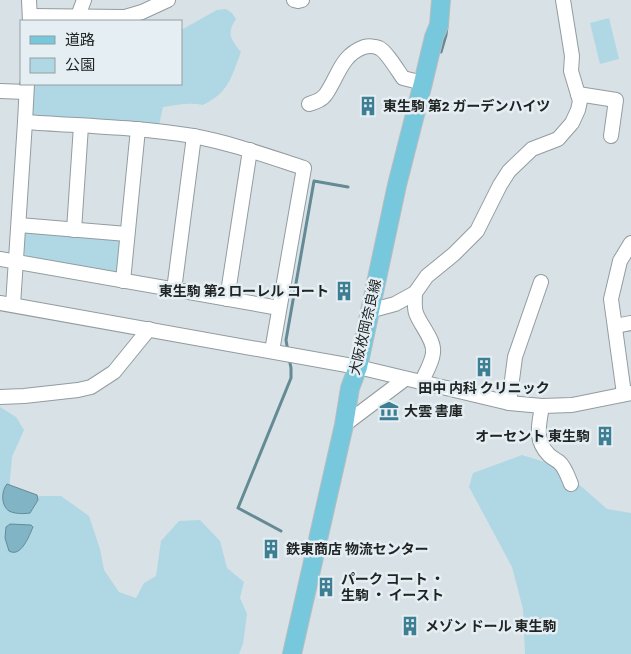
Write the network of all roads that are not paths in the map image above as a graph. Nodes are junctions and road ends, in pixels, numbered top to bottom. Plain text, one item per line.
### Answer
1 (29, 0) edge
2 (84, 0) edge
3 (168, 0) edge
4 (294, 0) edge
5 (302, 0) edge
6 (441, 0) edge
7 (563, 0) edge
8 (78, 16) junction
9 (30, 19) edge
10 (423, 83) junction
11 (27, 88) edge
12 (0, 91) edge
13 (578, 94) junction
14 (310, 104) dead end
15 (25, 122) junction
16 (81, 126) junction
17 (138, 129) junction
18 (194, 136) junction
19 (611, 136) dead end
20 (250, 150) junction
21 (19, 225) junction
22 (74, 230) junction
23 (127, 234) junction
24 (631, 243) edge
25 (0, 259) edge
26 (16, 262) junction
27 (123, 281) junction
28 (540, 282) dead end
29 (174, 290) junction
30 (415, 293) junction
31 (227, 299) junction
32 (7, 304) edge
33 (279, 308) junction
34 (369, 312) junction
35 (631, 323) edge
36 (615, 326) junction
37 (149, 329) junction
38 (272, 351) junction
39 (358, 367) junction
40 (406, 379) junction
41 (421, 383) junction
42 (628, 394) edge
43 (0, 397) edge
44 (510, 403) junction
45 (542, 406) junction
46 (344, 425) junction
47 (571, 484) dead end
48 (292, 654) edge

1 - 9 street
2 - 8 street
3 - 8 street
4 - 5 street
6 - 10 main road, 大阪枚岡奈良線
7 - 13 street
8 - 9 street
10 - 14 street
10 - 34 main road, 大阪枚岡奈良線
11 - 12 street
11 - 15 street
13 - 19 street
13 - 30 street
15 - 16 street
15 - 21 street
16 - 17 street
16 - 22 street
17 - 18 street
17 - 23 street
18 - 20 street
18 - 29 street
20 - 31 street
20 - 33 street
21 - 22 street
21 - 26 street
22 - 23 street
23 - 27 street
24 - 36 street
25 - 26 street
26 - 27 street
26 - 32 street
27 - 29 street
28 - 44 street
29 - 31 street
30 - 34 street
30 - 41 street
31 - 33 street
32 - 37 street
33 - 38 street
34 - 39 main road, 大阪枚岡奈良線
35 - 36 street
36 - 42 street
37 - 38 street
37 - 43 street
38 - 39 street
39 - 40 street
39 - 46 main road, 大阪枚岡奈良線
40 - 41 street
40 - 46 street
41 - 44 street
42 - 45 street
44 - 45 street
45 - 47 street
46 - 48 main road, 大阪枚岡奈良線

